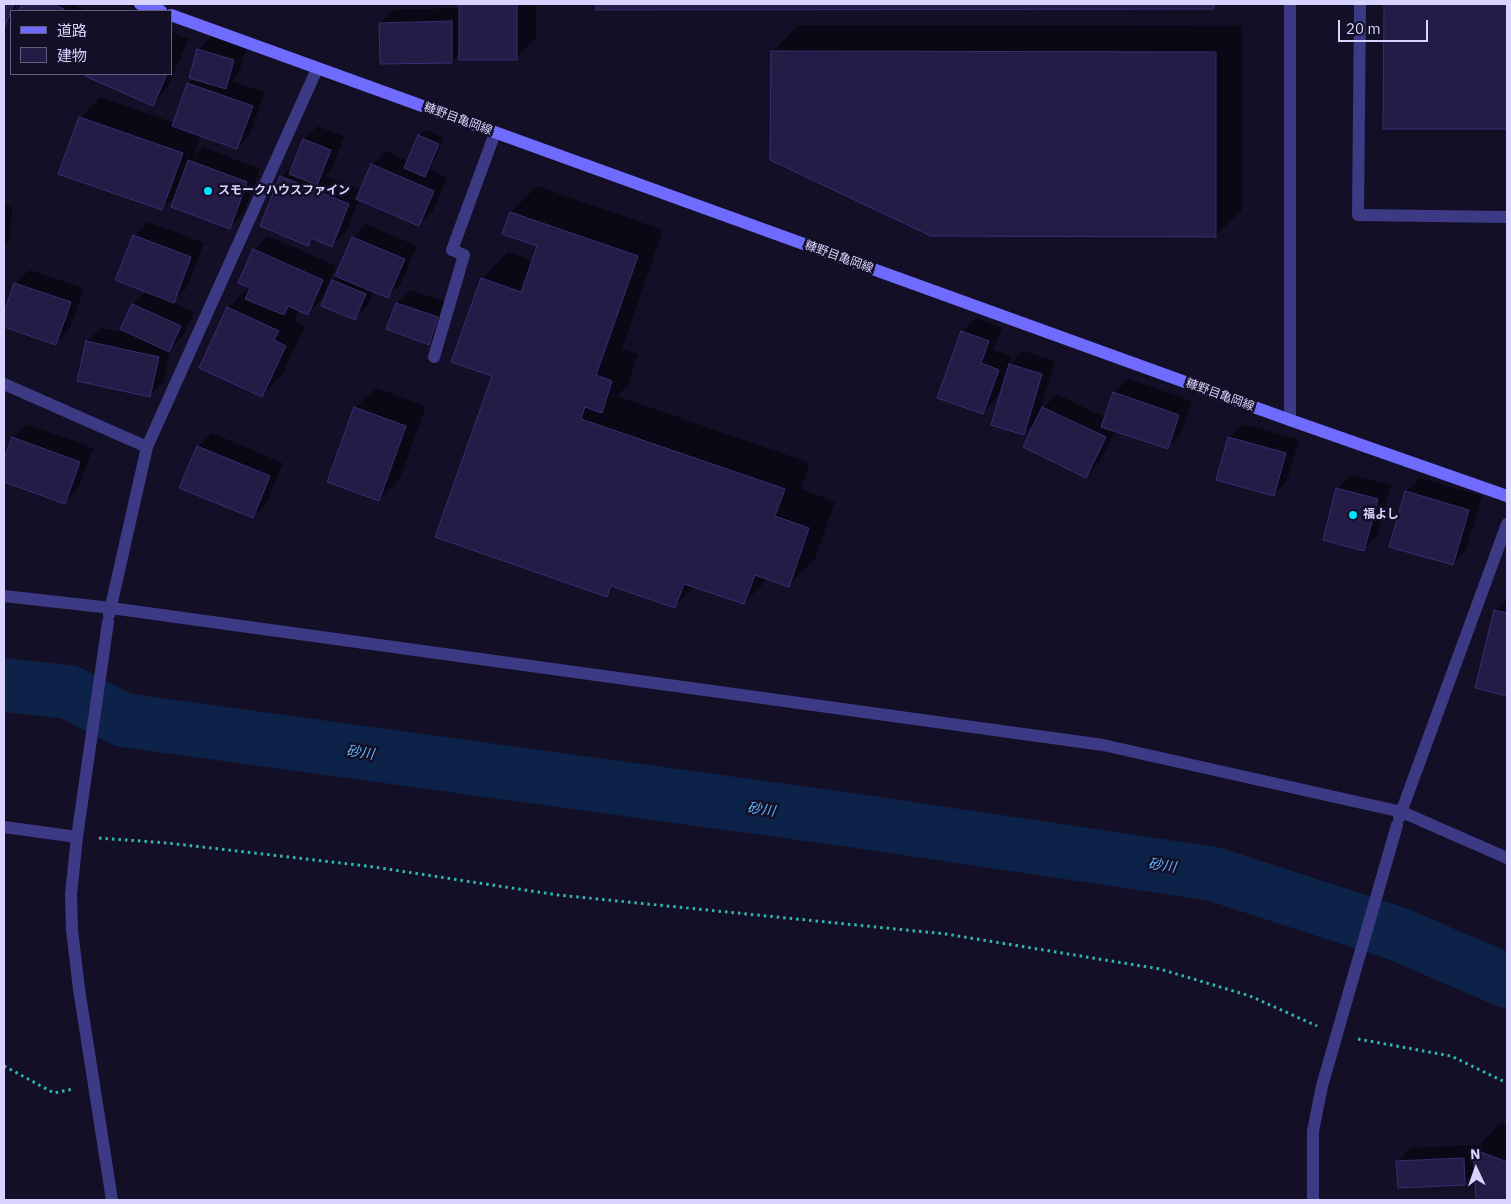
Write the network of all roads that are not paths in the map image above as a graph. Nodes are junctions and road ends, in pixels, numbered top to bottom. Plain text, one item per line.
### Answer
1 (140, 4) edge
2 (1290, 4) edge
3 (1360, 4) edge
4 (158, 10) edge
5 (172, 15) edge
6 (317, 69) junction
7 (495, 133) junction
8 (1507, 217) edge
9 (434, 357) dead end
10 (4, 384) edge
11 (1290, 420) junction
12 (147, 447) junction
13 (1507, 496) edge
14 (1507, 524) edge
15 (4, 596) edge
16 (111, 608) junction
17 (1402, 812) junction
18 (4, 827) edge
19 (76, 837) junction
20 (1507, 858) edge
21 (112, 1200) edge
22 (1314, 1200) edge

1 - 4 main road
2 - 11 street
3 - 8 street
5 - 6 main road, 糠野目亀岡線
6 - 7 main road, 糠野目亀岡線
6 - 12 street
7 - 9 street
7 - 11 main road, 糠野目亀岡線
10 - 12 street
11 - 13 main road, 糠野目亀岡線
12 - 16 street
14 - 17 street
15 - 16 street
16 - 17 street
16 - 19 street
17 - 20 street
17 - 22 street
18 - 19 street
19 - 21 street

